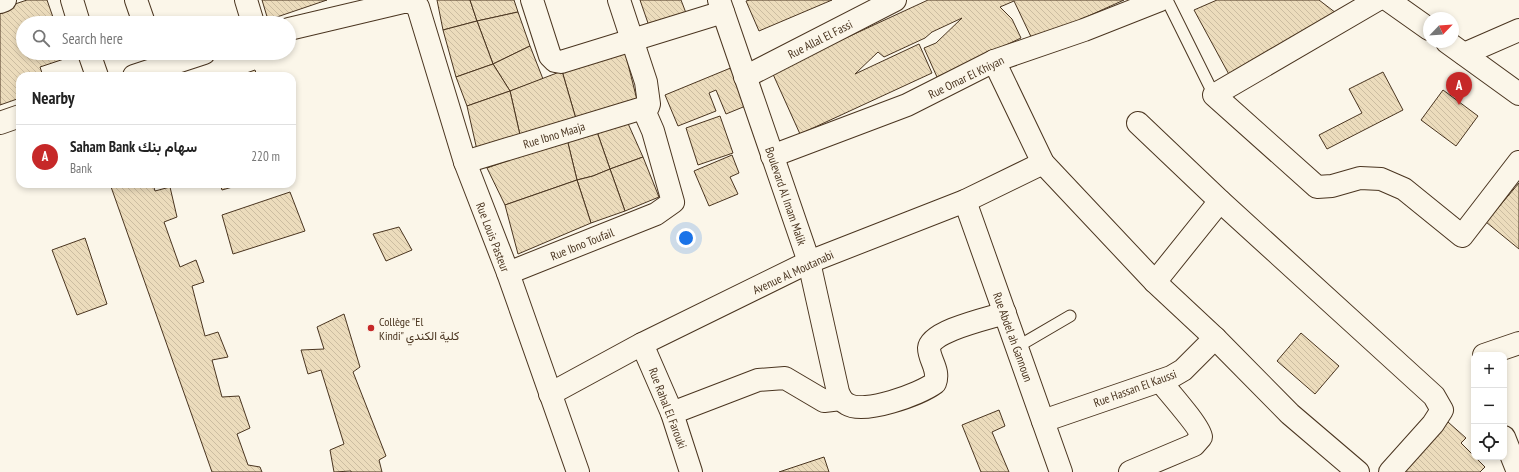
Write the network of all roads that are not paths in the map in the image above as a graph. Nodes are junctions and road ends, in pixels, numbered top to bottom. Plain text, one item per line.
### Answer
1 (5, 0) edge
2 (72, 0) edge
3 (136, 0) edge
4 (246, 0) edge
5 (532, 0) edge
6 (619, 0) edge
7 (895, 0) edge
8 (1160, 0) edge
9 (1167, 0) edge
10 (1377, 0) edge
11 (1388, 0) edge
12 (0, 2) edge
13 (721, 6) edge
14 (77, 16) edge
15 (142, 16) edge
16 (251, 16) edge
17 (1423, 25) edge
18 (296, 27) edge
19 (1519, 30) edge
20 (632, 42) junction
21 (1459, 47) edge
22 (1455, 48) edge
23 (91, 60) edge
24 (158, 60) edge
25 (994, 61) junction
26 (96, 72) edge
27 (140, 72) edge
28 (745, 77) junction
29 (1519, 94) edge
30 (1214, 95) junction
31 (643, 108) junction
32 (16, 117) edge
33 (0, 123) edge
34 (1138, 123) dead end
35 (772, 156) junction
36 (465, 162) junction
37 (1519, 162) edge
38 (1043, 163) junction
39 (965, 201) junction
40 (1220, 201) junction
41 (809, 262) junction
42 (508, 273) junction
43 (1155, 282) junction
44 (1005, 313) junction
45 (1070, 316) dead end
46 (1215, 338) junction
47 (1519, 343) edge
48 (642, 344) junction
49 (1017, 347) junction
50 (1493, 352) edge
51 (1160, 381) junction
52 (550, 394) junction
53 (842, 399) junction
54 (672, 413) junction
55 (1043, 421) junction
56 (1519, 430) edge
57 (1507, 435) edge
58 (1507, 444) edge
59 (578, 472) edge
60 (691, 472) edge
61 (1061, 472) edge
62 (1130, 472) edge
63 (1358, 472) edge
64 (1390, 472) edge
65 (1518, 472) edge

1 - 12 street
2 - 14 street
3 - 15 street
4 - 16 street
5 - 20 street
6 - 20 street
7 - 28 street, Rue Allal El Fassi
8 - 25 street, Rue Omar El Khiyan
9 - 30 lane
10 - 30 street
11 - 17 street
13 - 20 street
13 - 28 street, Boulevard Al Imam Malik
18 - 36 street, Rue Louis Pasteur
19 - 21 street
20 - 31 street
22 - 29 street
23 - 26 street
24 - 27 street
25 - 35 street, Rue Omar El Khiyan
25 - 38 street
28 - 35 street, Boulevard Al Imam Malik
30 - 37 street
31 - 36 street, Rue Ibno Maaja
31 - 42 street, Rue Ibno Toufail
32 - 33 street
34 - 40 street
35 - 41 street, Boulevard Al Imam Malik
36 - 42 street, Rue Louis Pasteur
38 - 39 street, Avenue Al Moutanabi
38 - 43 street
39 - 41 street, Avenue Al Moutanabi
39 - 44 street, Rue Abdel ah Gannoun
40 - 43 street
40 - 64 street
41 - 48 street, Avenue Al Moutanabi
41 - 53 street, Boulevard Al Imam Malik
42 - 52 street, Rue Louis Pasteur
43 - 46 street
44 - 49 street, Rue Abdel ah Gannoun
44 - 53 street
45 - 49 lane
46 - 51 street, Rue Hassan El Kaussi
46 - 63 street
47 - 50 street
48 - 52 street, Avenue Al Moutanabi
48 - 54 street, Rue Rahal El Farouki
49 - 55 street, Rue Abdel ah Gannoun
51 - 55 street, Rue Hassan El Kaussi
51 - 62 street
52 - 59 street, Rue Louis Pasteur
53 - 54 street
54 - 60 street, Rue Rahal El Farouki
55 - 61 street, Rue Abdel ah Gannoun
56 - 57 street
58 - 65 street

